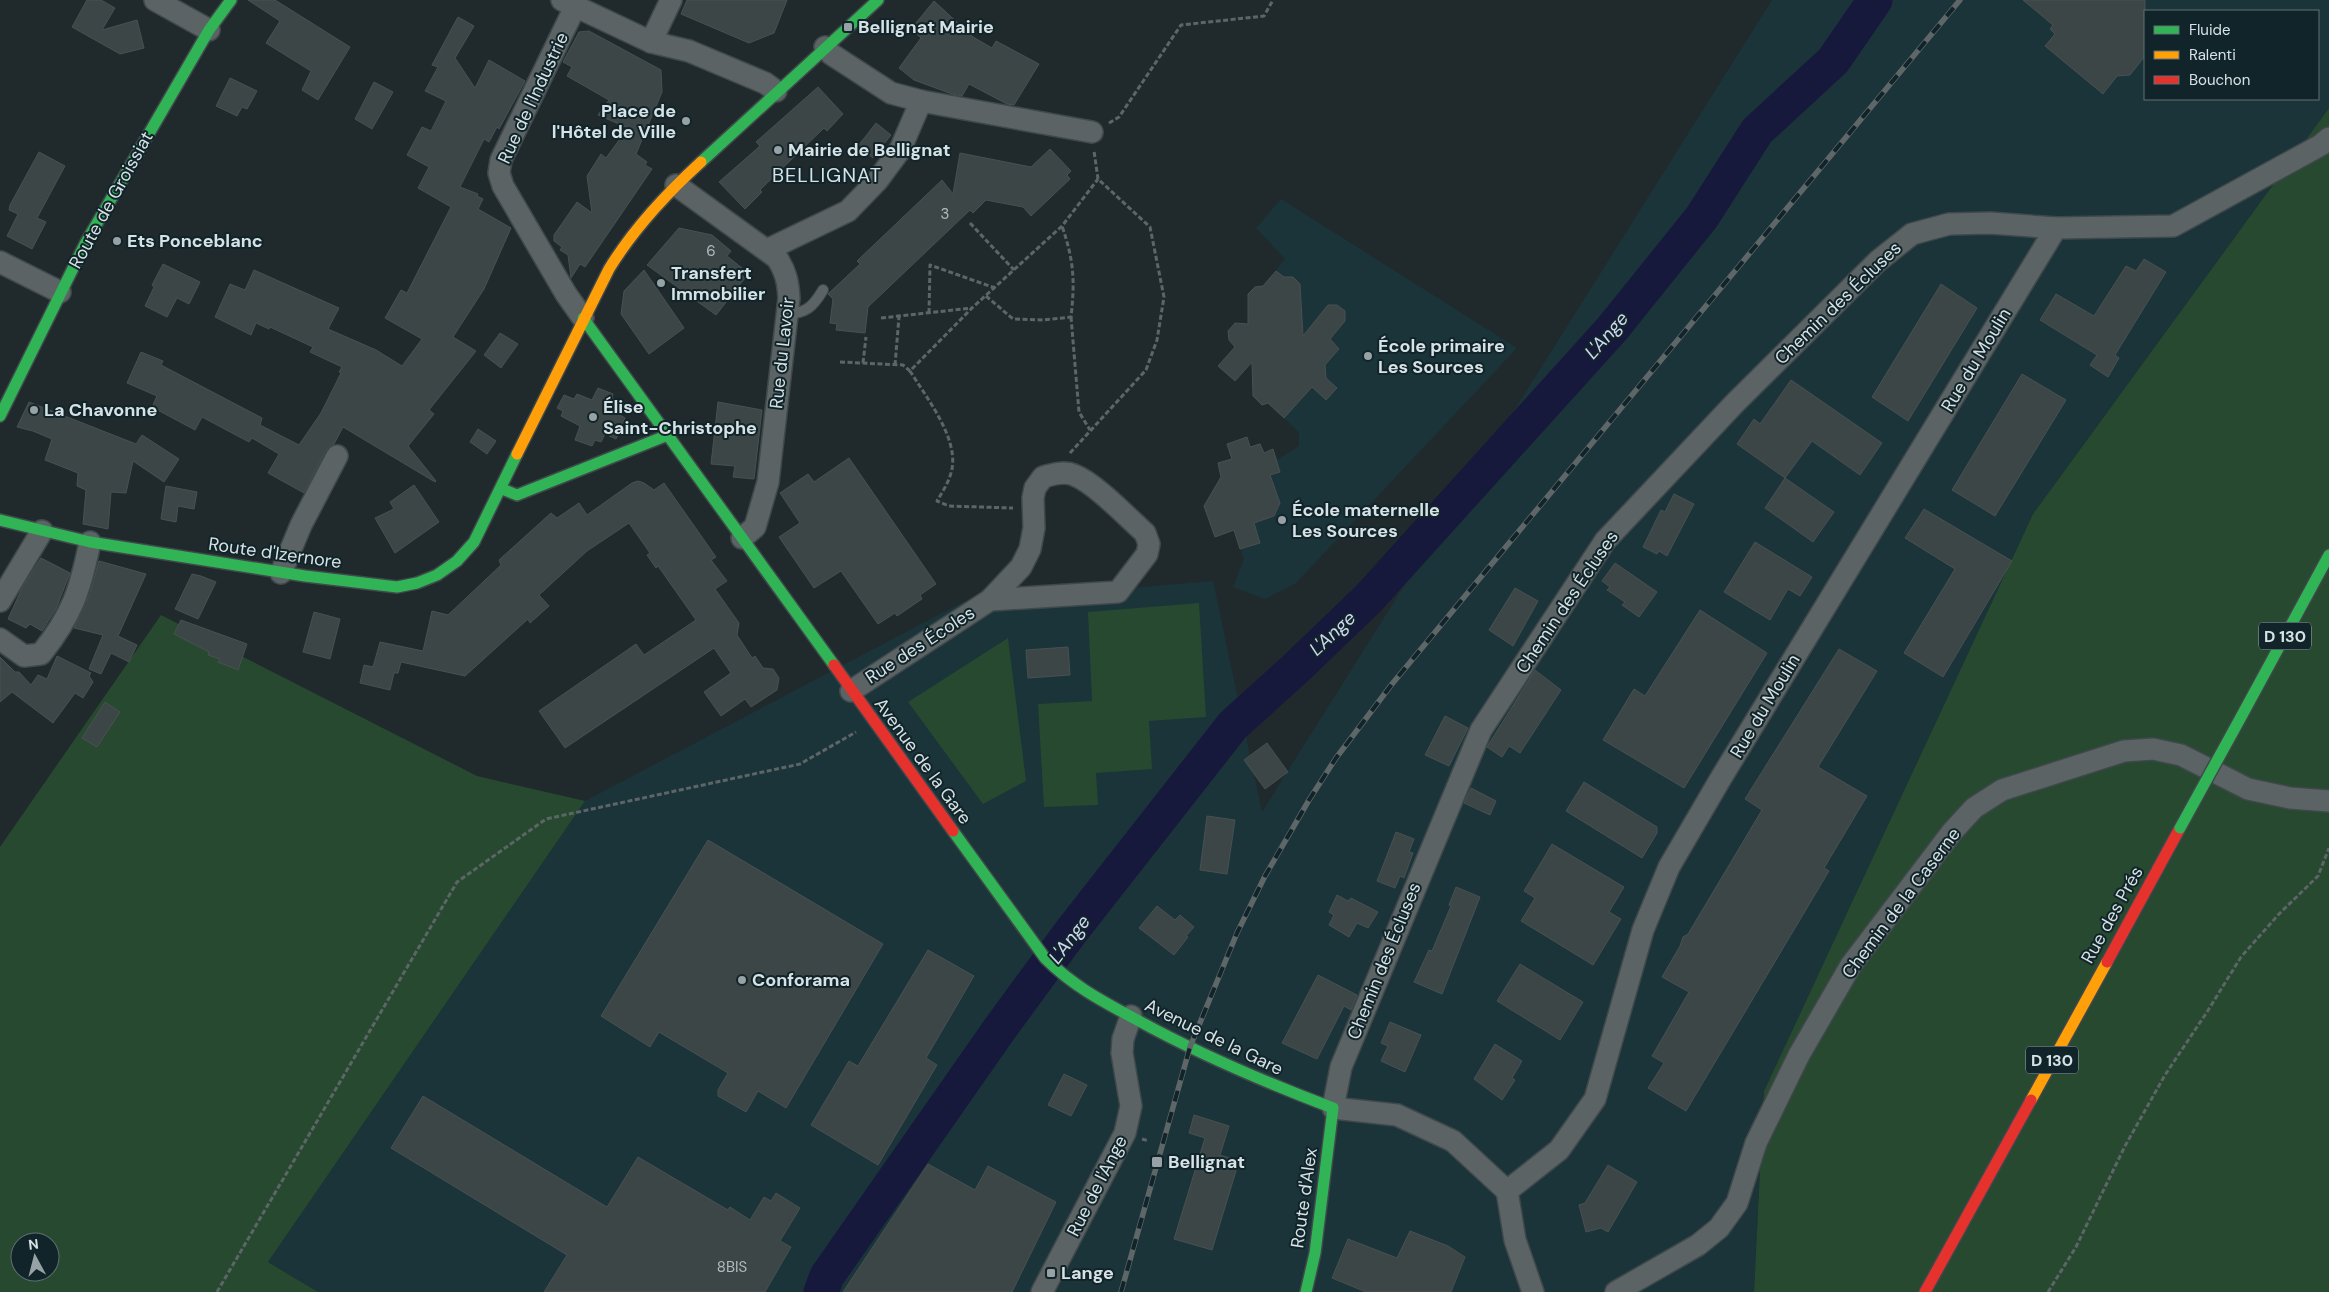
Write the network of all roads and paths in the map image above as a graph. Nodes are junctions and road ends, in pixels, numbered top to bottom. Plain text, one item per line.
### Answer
1 (155, 0) edge
2 (231, 0) edge
3 (671, 0) edge
4 (878, 0) edge
5 (1273, 0) edge
6 (569, 4) edge
7 (209, 30) junction
8 (651, 42) junction
9 (825, 47) junction
10 (776, 91) junction
11 (921, 101) junction
12 (1092, 132) junction
13 (2329, 138) edge
14 (1098, 178) junction
15 (676, 185) junction
16 (970, 223) dead end
17 (1062, 226) junction
18 (2056, 228) junction
19 (767, 250) junction
20 (0, 262) edge
21 (1014, 270) junction
22 (995, 288) junction
23 (823, 290) dead end
24 (60, 292) junction
25 (986, 296) junction
26 (972, 308) junction
27 (929, 313) junction
28 (787, 314) junction
29 (899, 317) junction
30 (1070, 317) junction
31 (583, 318) junction
32 (881, 318) dead end
33 (866, 337) dead end
34 (840, 362) dead end
35 (863, 363) junction
36 (895, 365) junction
37 (910, 371) junction
38 (1, 410) edge
39 (1090, 430) junction
40 (668, 435) junction
41 (337, 456) dead end
42 (1058, 473) junction
43 (502, 489) junction
44 (1034, 508) junction
45 (0, 520) edge
46 (42, 531) junction
47 (742, 538) junction
48 (90, 542) junction
49 (2329, 555) edge
50 (281, 573) junction
51 (990, 600) junction
52 (0, 601) edge
53 (0, 639) edge
54 (851, 691) junction
55 (874, 722) junction
56 (2329, 801) edge
57 (2329, 848) edge
58 (1131, 1016) junction
59 (1333, 1108) junction
60 (1507, 1191) junction
61 (217, 1292) edge
62 (1042, 1292) edge
63 (1306, 1292) edge
64 (1533, 1292) edge
65 (1616, 1292) edge
66 (1925, 1292) edge
67 (2048, 1292) edge

1 - 7 street
2 - 7 main road, Route de Groissiat
3 - 8 street
4 - 9 main road
5 - 12 path
6 - 8 street
6 - 31 street, Rue de l'Industrie
7 - 24 main road, Route de Groissiat
8 - 10 street
9 - 10 main road
9 - 11 street
10 - 15 main road
11 - 12 street
11 - 19 street
12 - 14 path
13 - 18 street, Chemin des Écluses
14 - 17 path
14 - 39 path
15 - 19 street, Rue du Lavoir
15 - 31 main road
16 - 21 path
17 - 21 path
17 - 30 path
18 - 59 street, Chemin des Écluses
18 - 60 street, Rue du Moulin
19 - 28 street, Rue du Lavoir
20 - 24 street
21 - 22 path
22 - 25 path
22 - 27 path
23 - 28 lane
24 - 38 main road, Route de Groissiat
25 - 26 path
25 - 30 path
26 - 27 path
26 - 37 path
27 - 29 path
28 - 47 street, Rue du Lavoir
29 - 32 path
29 - 36 path
30 - 39 path
31 - 40 main road, Avenue de la Gare
31 - 43 main road, Route d'Izernore
33 - 35 path
34 - 35 path
35 - 36 path
36 - 37 path
37 - 44 path
39 - 42 path
40 - 43 main road
40 - 47 main road, Avenue de la Gare
41 - 50 street
42 - 44 street, Rue des Écoles
42 - 51 street, Rue des Écoles
43 - 50 main road, Route d'Izernore
44 - 51 street, Rue des Écoles
45 - 46 main road, Route d'Izernore
46 - 48 main road, Route d'Izernore
46 - 52 street
47 - 54 main road, Avenue de la Gare
48 - 50 main road, Route d'Izernore
48 - 53 street
49 - 66 main road, Rue des Prés / D 130, bridge
51 - 54 street, Rue des Écoles
54 - 55 main road, Avenue de la Gare
55 - 58 main road, Avenue de la Gare
55 - 61 path
56 - 65 street, Chemin de la Caserne
57 - 67 path
58 - 59 main road, Avenue de la Gare
58 - 62 street, Rue de l'Ange
59 - 60 street
59 - 63 main road, Route d'Alex
60 - 64 street

